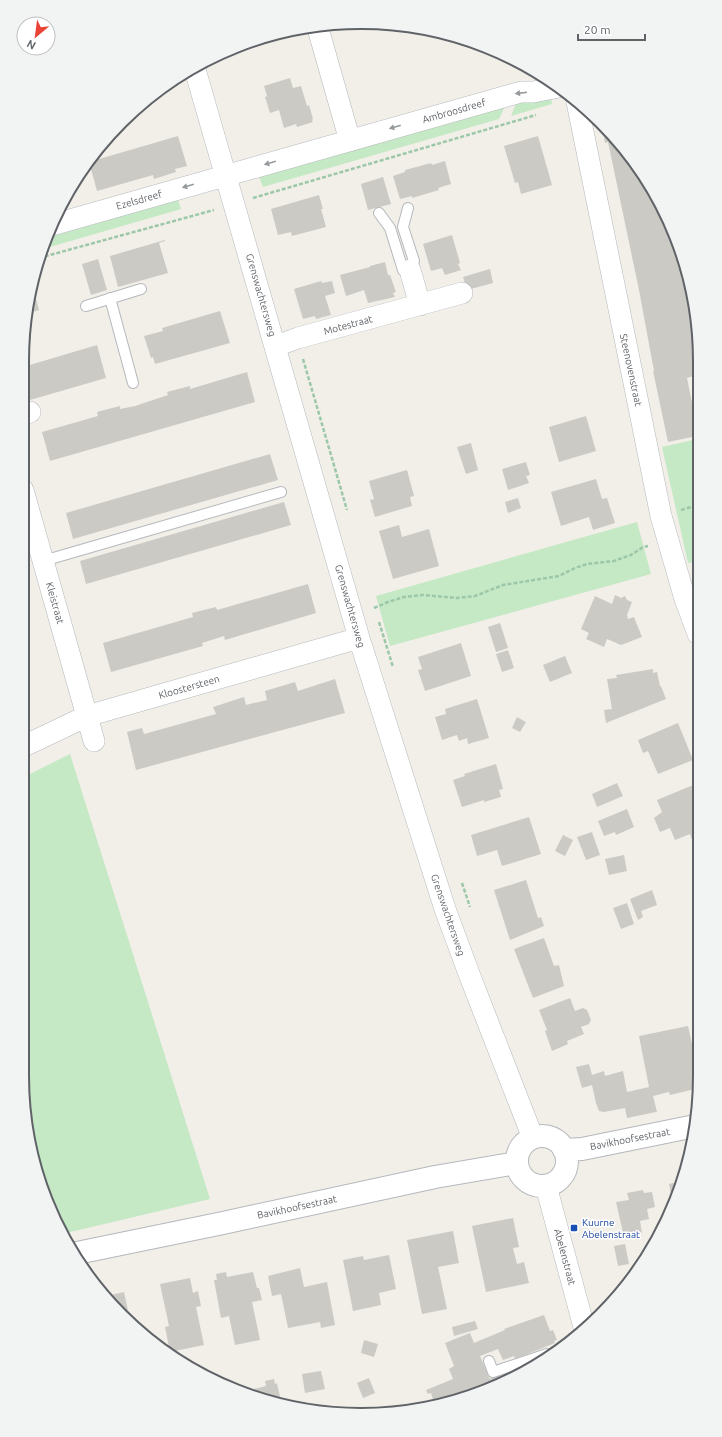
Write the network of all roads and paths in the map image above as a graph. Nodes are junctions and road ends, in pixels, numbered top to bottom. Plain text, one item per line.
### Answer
1 (319, 32) edge
2 (196, 73) edge
3 (550, 89) edge
4 (579, 110) edge
5 (539, 114) dead end
6 (350, 141) junction
7 (226, 175) junction
8 (235, 204) junction
9 (408, 208) dead end
10 (379, 213) dead end
11 (59, 223) edge
12 (46, 256) edge
13 (410, 270) junction
14 (142, 289) dead end
15 (462, 293) dead end
16 (110, 298) junction
17 (420, 305) junction
18 (86, 306) dead end
19 (276, 346) junction
20 (133, 383) dead end
21 (281, 492) dead end
22 (29, 511) edge
23 (668, 540) junction
24 (43, 560) junction
25 (376, 614) dead end
26 (378, 620) dead end
27 (693, 621) edge
28 (359, 638) junction
29 (393, 668) dead end
30 (87, 716) junction
31 (94, 741) dead end
32 (29, 744) edge
33 (462, 883) dead end
34 (472, 913) dead end
35 (689, 1127) edge
36 (533, 1138) junction
37 (564, 1150) junction
38 (518, 1163) junction
39 (546, 1186) junction
40 (80, 1252) edge
41 (583, 1323) edge
42 (536, 1358) edge
43 (489, 1361) dead end

1 - 6 street
2 - 7 street, Grenswachtersweg
3 -> 6 street, Ambroosdreef
4 - 23 street, Steenovenstraat
5 - 8 path
6 -> 7 street, Ambroosdreef
7 - 8 street, Grenswachtersweg
7 -> 11 street, Ezelsdreef
8 - 12 path
8 - 19 street, Grenswachtersweg
9 - 13 lane
10 - 13 lane
13 - 17 street
14 - 16 lane
15 - 17 street, Motestraat
16 - 18 lane
16 - 20 lane
17 - 19 street, Motestraat
19 - 28 street, Grenswachtersweg
21 - 24 lane
22 - 24 street, Kleistraat
23 - 25 path
23 - 27 street, Steenovenstraat
24 - 30 street, Kleistraat
26 - 29 path
28 - 30 street, Kloostersteen
28 - 36 street, Grenswachtersweg
30 - 31 street, Kleistraat
30 - 32 street, Kloostersteen
33 - 34 path
35 - 37 street, Bavikhoofsestraat
36 - 37 street
36 - 38 street
37 - 39 street
38 - 39 street
38 - 40 street, Bavikhoofsestraat
39 - 41 street, Abelenstraat
42 - 43 lane

